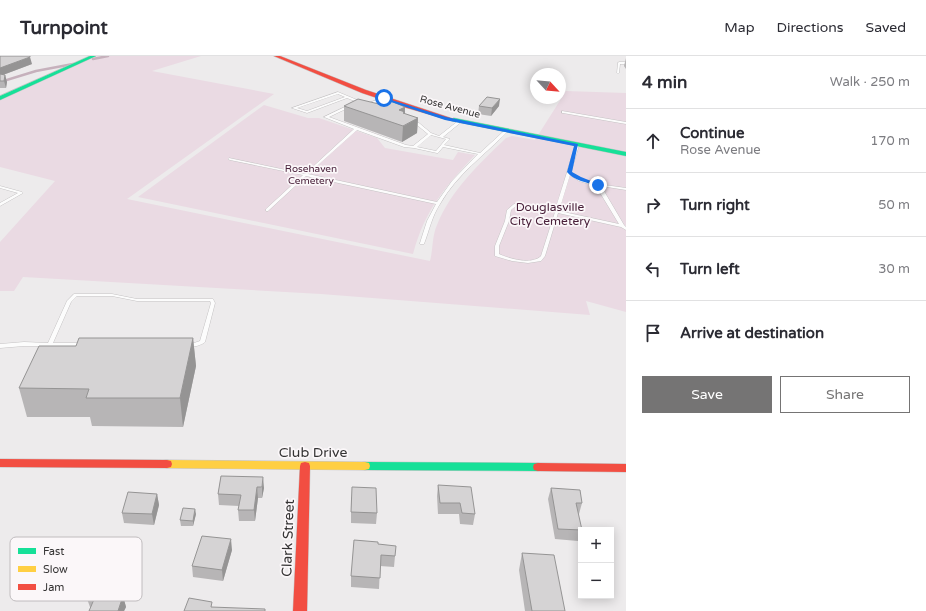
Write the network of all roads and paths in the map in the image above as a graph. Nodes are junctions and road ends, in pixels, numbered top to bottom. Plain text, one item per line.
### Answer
1 (94, 56) edge
2 (276, 56) edge
3 (626, 63) edge
4 (618, 73) dead end
5 (347, 97) junction
6 (0, 98) edge
7 (384, 98) junction
8 (360, 102) junction
9 (367, 105) junction
10 (374, 108) edge
11 (563, 112) dead end
12 (406, 120) edge
13 (459, 122) junction
14 (626, 123) edge
15 (356, 129) junction
16 (506, 131) junction
17 (430, 134) junction
18 (440, 137) junction
19 (577, 145) junction
20 (414, 146) junction
21 (442, 146) junction
22 (481, 154) junction
23 (626, 154) edge
24 (230, 159) dead end
25 (569, 172) junction
26 (305, 175) junction
27 (598, 185) junction
28 (0, 187) edge
29 (626, 189) edge
30 (438, 203) junction
31 (0, 205) edge
32 (266, 210) dead end
33 (556, 212) junction
34 (624, 227) edge
35 (422, 243) dead end
36 (50, 344) junction
37 (90, 345) edge
38 (183, 345) edge
39 (0, 346) edge
40 (0, 463) edge
41 (305, 466) junction
42 (626, 468) edge
43 (300, 611) edge

1 - 6 street
2 - 7 street, Rose Avenue
3 - 4 lane
5 - 5 lane
5 - 8 lane
7 - 9 lane
7 - 13 street, Rose Avenue
8 - 9 lane
8 - 15 lane
9 - 10 lane
11 - 14 lane
12 - 17 lane
13 - 16 street, Rose Avenue
13 - 18 lane
15 - 20 lane
15 - 26 lane
16 - 19 street, Rose Avenue
16 - 22 lane
17 - 18 lane
17 - 20 lane
18 - 21 lane
19 - 23 street, Rose Avenue
19 - 25 lane
20 - 21 lane
21 - 22 lane
22 - 30 lane
24 - 26 lane
25 - 27 lane
25 - 33 lane
26 - 30 lane
26 - 32 lane
27 - 29 lane
27 - 34 lane
28 - 31 lane
30 - 35 lane
33 - 33 lane
33 - 34 lane
36 - 37 lane
36 - 38 lane
36 - 39 lane
40 - 41 street, Club Drive
41 - 42 street, Club Drive
41 - 43 street, Clark Street

